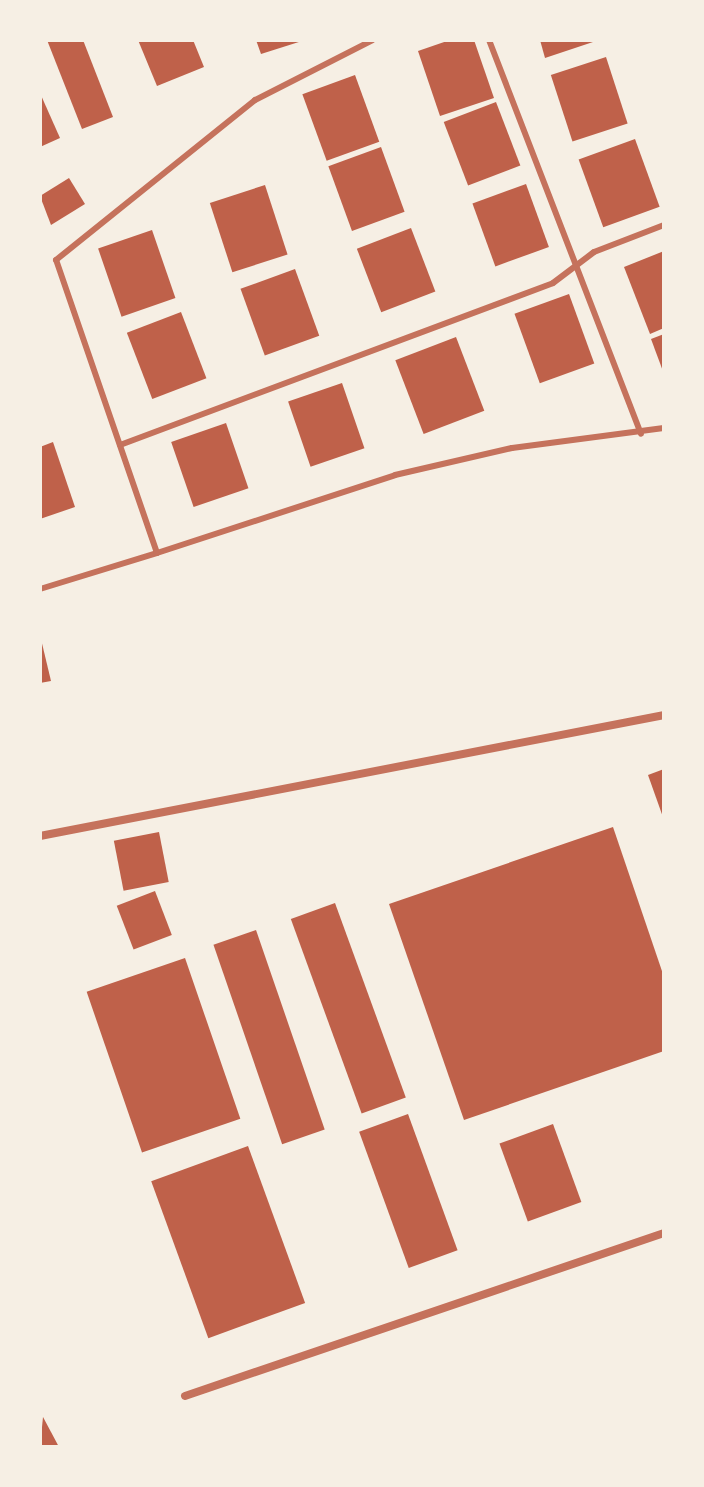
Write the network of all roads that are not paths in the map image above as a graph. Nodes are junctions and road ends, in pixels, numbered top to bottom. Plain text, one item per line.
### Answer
1 (373, 40) edge
2 (489, 40) edge
3 (664, 225) edge
4 (574, 267) junction
5 (664, 428) edge
6 (641, 434) junction
7 (120, 445) junction
8 (157, 553) junction
9 (40, 589) edge
10 (664, 715) edge
11 (40, 836) edge
12 (664, 1233) edge
13 (185, 1396) dead end

1 - 7 lane
2 - 4 lane
3 - 4 lane
4 - 6 lane
4 - 7 lane
5 - 6 lane
6 - 8 lane
7 - 8 lane
8 - 9 lane
10 - 11 street
12 - 13 street

